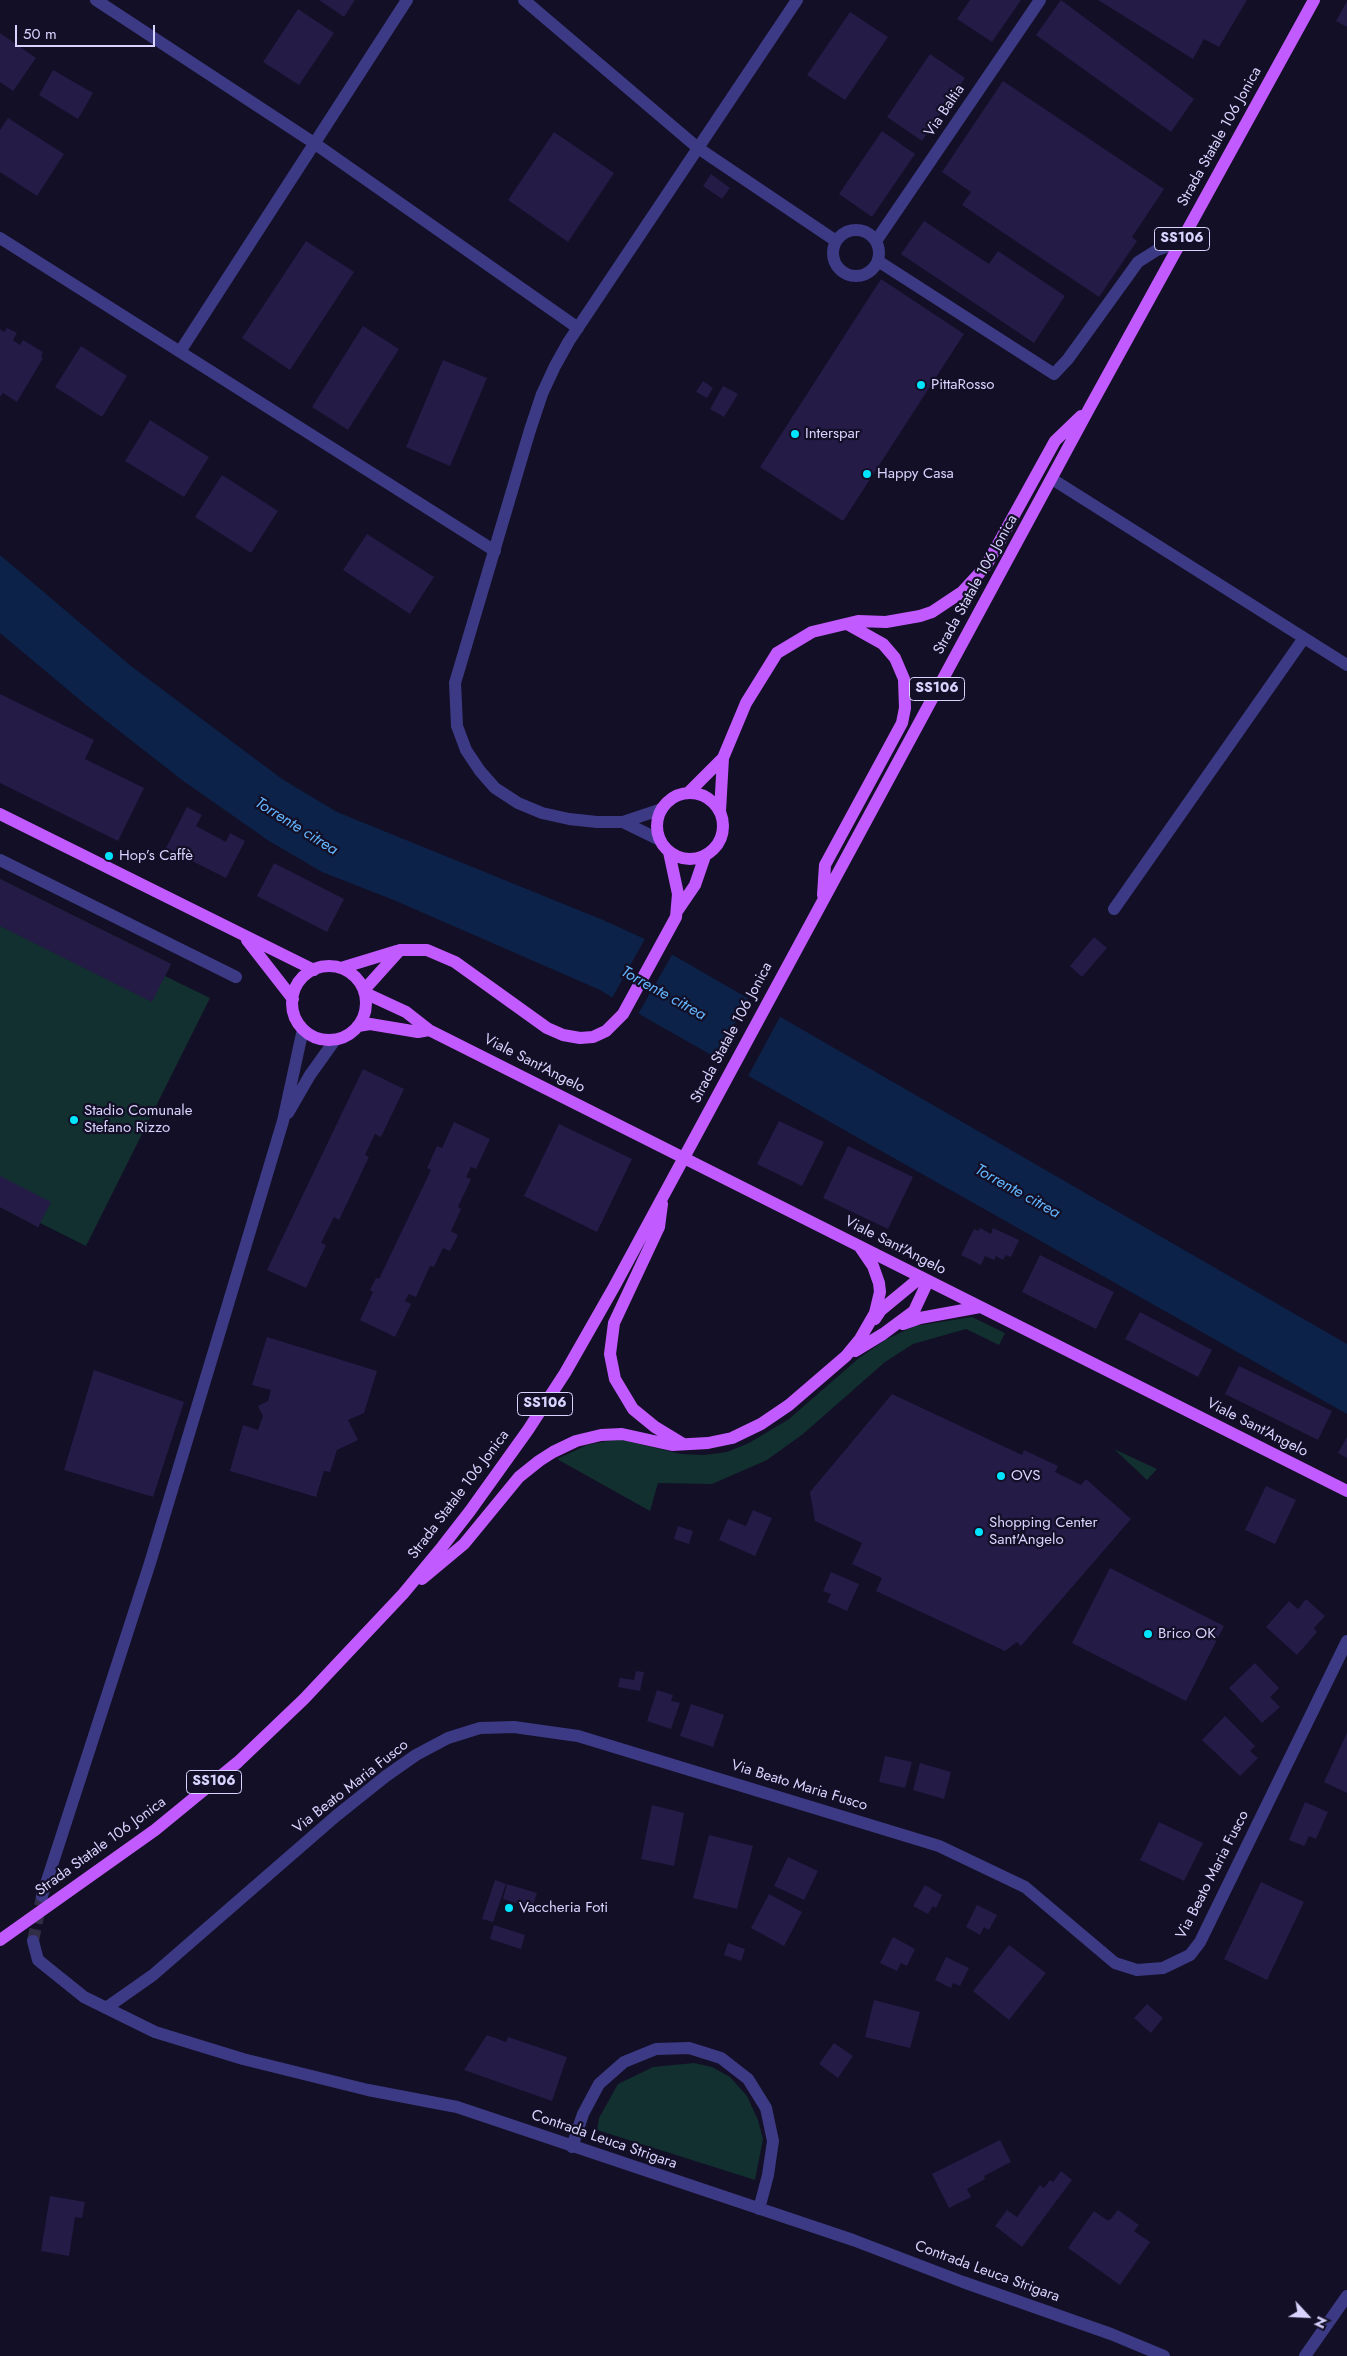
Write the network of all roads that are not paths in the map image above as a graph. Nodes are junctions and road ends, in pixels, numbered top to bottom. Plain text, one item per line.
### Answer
1 (96, 0) edge
2 (407, 0) edge
3 (524, 0) edge
4 (797, 0) edge
5 (1040, 0) edge
6 (1314, 0) edge
7 (314, 143) junction
8 (698, 148) junction
9 (0, 238) edge
10 (836, 241) junction
11 (876, 241) junction
12 (1181, 242) junction
13 (878, 260) junction
14 (578, 328) junction
15 (181, 350) junction
16 (1090, 408) junction
17 (1052, 478) junction
18 (495, 551) junction
19 (849, 625) junction
20 (1304, 638) junction
21 (1347, 665) edge
22 (723, 758) junction
23 (688, 793) junction
24 (662, 809) junction
25 (720, 811) junction
26 (0, 814) edge
27 (623, 822) junction
28 (660, 840) junction
29 (669, 852) junction
30 (705, 856) junction
31 (0, 860) edge
32 (822, 900) junction
33 (1114, 909) dead end
34 (678, 910) junction
35 (246, 938) junction
36 (400, 950) junction
37 (341, 968) junction
38 (314, 970) junction
39 (236, 977) dead end
40 (364, 991) junction
41 (293, 999) junction
42 (358, 1026) junction
43 (303, 1029) junction
44 (429, 1030) junction
45 (335, 1040) junction
46 (283, 1121) junction
47 (663, 1197) junction
48 (860, 1246) junction
49 (925, 1279) junction
50 (980, 1307) junction
51 (870, 1323) junction
52 (883, 1334) junction
53 (846, 1356) junction
54 (683, 1444) junction
55 (1347, 1491) edge
56 (403, 1594) junction
57 (1347, 1641) edge
58 (42, 1896) tunnel mouth
59 (0, 1940) edge
60 (33, 1941) tunnel mouth
61 (106, 2008) junction
62 (572, 2147) junction
63 (759, 2209) junction
64 (1347, 2296) edge
65 (1164, 2356) edge
66 (1305, 2356) edge

1 - 7 street
2 - 7 street
3 - 8 street
4 - 8 street
5 - 11 street, Via Baltia
6 - 12 main road, Strada Statale 106 Jonica / SS106
7 - 14 street
7 - 15 street
8 - 10 street
8 - 14 street
9 - 15 street
10 - 11 street
10 - 13 street
11 - 13 street
12 - 13 street
12 - 16 main road, Strada Statale 106 Jonica / SS106
14 - 18 street
15 - 18 street
16 - 17 main road, Strada Statale 106 Jonica / SS106
16 - 19 main road
17 - 20 street
17 - 32 main road, Strada Statale 106 Jonica / SS106
18 - 27 street
19 - 22 main road
19 - 32 main road
20 - 21 street
20 - 33 street
22 - 23 main road
22 - 25 main road
23 - 24 main road
23 - 25 main road
24 - 27 street
24 - 28 main road
25 - 30 main road
26 - 35 main road
27 - 28 street
28 - 29 main road
29 - 30 main road
29 - 34 main road
30 - 34 main road
31 - 39 street
32 - 47 main road, Strada Statale 106 Jonica / SS106
34 - 36 main road
35 - 38 main road
35 - 41 main road
36 - 37 main road
36 - 40 main road
37 - 38 main road
37 - 40 main road
38 - 41 main road
40 - 42 main road
40 - 44 main road, Viale Sant'Angelo
41 - 43 main road
42 - 44 main road, Viale Sant'Angelo
42 - 45 main road
43 - 45 main road
43 - 46 street
44 - 48 main road, Viale Sant'Angelo
45 - 46 street
46 - 58 street
47 - 54 main road
47 - 56 main road, Strada Statale 106 Jonica / SS106
48 - 49 main road, Viale Sant'Angelo
48 - 51 main road
49 - 50 main road, Viale Sant'Angelo
49 - 51 main road
49 - 52 main road
50 - 52 main road
50 - 55 main road, Viale Sant'Angelo
51 - 53 main road
52 - 53 main road
53 - 54 main road
54 - 56 main road
56 - 59 main road, Strada Statale 106 Jonica / SS106
57 - 61 street, Via Beato Maria Fusco
60 - 61 street, Contrada Leuca Strigara
61 - 62 street, Contrada Leuca Strigara
62 - 63 street, Contrada Leuca Strigara
62 - 63 street
63 - 65 street, Contrada Leuca Strigara
64 - 66 street

